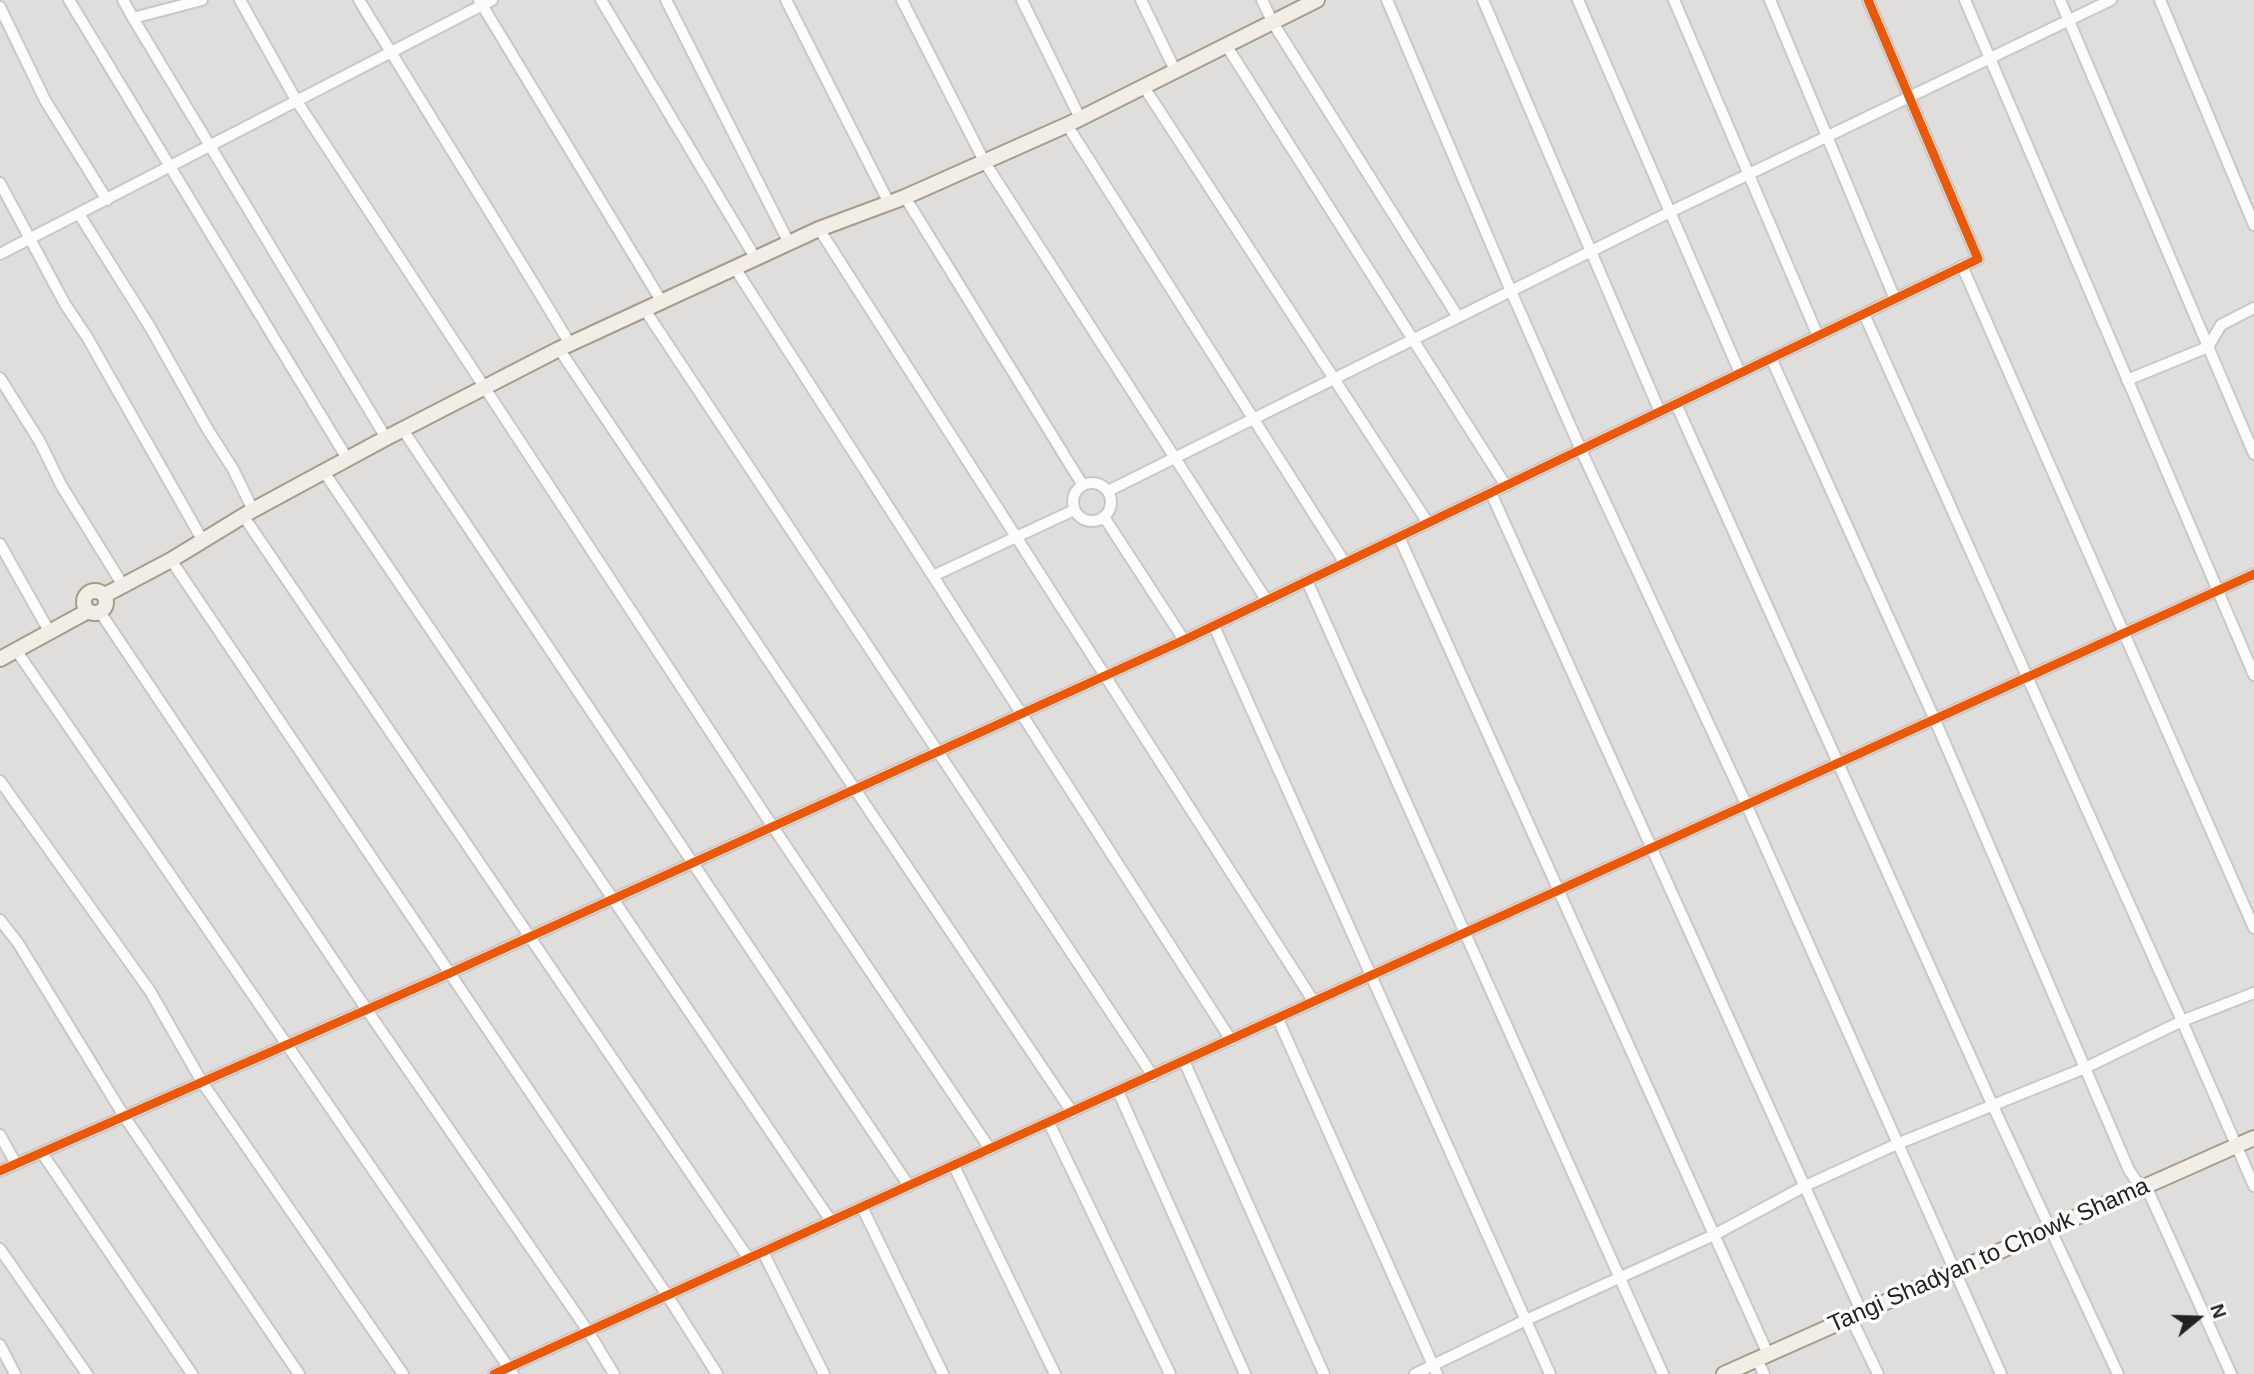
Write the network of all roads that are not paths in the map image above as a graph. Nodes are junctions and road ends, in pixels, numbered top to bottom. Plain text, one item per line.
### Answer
1 (69, 0) edge
2 (123, 0) edge
3 (202, 0) edge
4 (240, 0) edge
5 (359, 0) edge
6 (601, 0) edge
7 (666, 0) edge
8 (786, 0) edge
9 (902, 0) edge
10 (1022, 0) edge
11 (1140, 0) edge
12 (1262, 0) edge
13 (1317, 0) edge
14 (1387, 0) edge
15 (1483, 0) edge
16 (1578, 0) edge
17 (1674, 0) edge
18 (1770, 0) edge
19 (1868, 0) edge
20 (1965, 0) edge
21 (2060, 0) edge
22 (2111, 0) edge
23 (2160, 0) edge
24 (485, 2) edge
25 (0, 7) edge
26 (133, 18) junction
27 (2069, 20) junction
28 (1273, 23) junction
29 (1226, 45) junction
30 (391, 52) junction
31 (1990, 58) junction
32 (1175, 70) junction
33 (1144, 87) junction
34 (1910, 97) junction
35 (296, 100) junction
36 (1074, 121) junction
37 (1827, 137) junction
38 (209, 146) junction
39 (984, 160) junction
40 (170, 167) junction
41 (1748, 175) junction
42 (0, 183) edge
43 (905, 197) junction
44 (107, 200) junction
45 (889, 203) junction
46 (1670, 212) junction
47 (79, 214) junction
48 (2254, 225) edge
49 (819, 229) junction
50 (29, 240) junction
51 (789, 243) junction
52 (1590, 252) junction
53 (0, 254) edge
54 (755, 259) junction
55 (1962, 266) junction
56 (734, 268) junction
57 (1511, 291) junction
58 (1895, 299) junction
59 (662, 302) junction
60 (2254, 308) edge
61 (645, 310) junction
62 (1864, 314) junction
63 (1458, 317) junction
64 (1818, 336) junction
65 (1413, 340) junction
66 (2208, 346) junction
67 (564, 347) junction
68 (1771, 358) junction
69 (1740, 373) junction
70 (0, 378) edge
71 (1334, 379) junction
72 (2127, 380) junction
73 (484, 388) junction
74 (1676, 404) junction
75 (1660, 412) junction
76 (1253, 419) junction
77 (403, 430) junction
78 (386, 438) junction
79 (1581, 450) junction
80 (2254, 454) edge
81 (1174, 458) junction
82 (348, 460) junction
83 (324, 472) junction
84 (1082, 484) junction
85 (1506, 486) junction
86 (1108, 491) junction
87 (1491, 493) junction
88 (1074, 510) junction
89 (249, 514) junction
90 (1104, 517) junction
91 (1428, 523) junction
92 (1016, 537) junction
93 (1399, 537) junction
94 (203, 541) junction
95 (0, 544) edge
96 (171, 561) junction
97 (1345, 563) junction
98 (2254, 574) edge
99 (933, 576) junction
100 (1307, 581) junction
101 (124, 587) junction
102 (2217, 591) junction
103 (1266, 601) junction
104 (94, 612) junction
105 (1214, 626) junction
106 (49, 631) junction
107 (2123, 634) junction
108 (1184, 640) junction
109 (16, 650) junction
110 (0, 659) edge
111 (2254, 675) edge
112 (1105, 676) junction
113 (2028, 678) junction
114 (1021, 714) junction
115 (1935, 720) junction
116 (938, 751) junction
117 (1839, 764) junction
118 (0, 781) edge
119 (855, 789) junction
120 (1746, 806) junction
121 (773, 827) junction
122 (1652, 849) junction
123 (692, 863) junction
124 (1559, 891) junction
125 (613, 899) junction
126 (0, 919) edge
127 (2254, 928) edge
128 (1465, 934) junction
129 (530, 937) junction
130 (450, 973) junction
131 (1371, 976) junction
132 (2254, 992) edge
133 (1314, 1002) junction
134 (367, 1010) junction
135 (1278, 1018) junction
136 (2182, 1021) junction
137 (1231, 1040) junction
138 (287, 1045) junction
139 (1184, 1061) junction
140 (2085, 1068) junction
141 (1153, 1076) junction
142 (202, 1082) junction
143 (1118, 1091) junction
144 (1992, 1104) junction
145 (1072, 1112) junction
146 (124, 1116) junction
147 (1049, 1123) junction
148 (0, 1135) edge
149 (2254, 1138) edge
150 (1897, 1144) junction
151 (2236, 1146) junction
152 (990, 1149) junction
153 (42, 1153) junction
154 (16, 1164) junction
155 (954, 1166) junction
156 (0, 1171) edge
157 (909, 1186) junction
158 (1805, 1186) junction
159 (2254, 1186) edge
160 (2143, 1187) junction
161 (862, 1207) junction
162 (831, 1221) junction
163 (2052, 1229) junction
164 (1714, 1235) junction
165 (0, 1249) edge
166 (763, 1252) junction
167 (748, 1259) junction
168 (1955, 1272) junction
169 (1620, 1278) junction
170 (667, 1295) junction
171 (1857, 1315) junction
172 (1526, 1320) junction
173 (588, 1331) junction
174 (0, 1345) edge
175 (1763, 1357) junction
176 (1435, 1370) edge
177 (511, 1371) edge
178 (15, 1374) edge
179 (87, 1374) edge
180 (192, 1374) edge
181 (299, 1374) edge
182 (403, 1374) edge
183 (494, 1374) edge
184 (614, 1374) edge
185 (717, 1374) edge
186 (824, 1374) edge
187 (943, 1374) edge
188 (1055, 1374) edge
189 (1170, 1374) edge
190 (1245, 1374) edge
191 (1324, 1374) edge
192 (1415, 1374) edge
193 (1550, 1374) edge
194 (1663, 1374) edge
195 (1724, 1374) edge
196 (1764, 1374) edge
197 (1878, 1374) edge
198 (2001, 1374) edge
199 (2118, 1374) edge
200 (2231, 1374) edge

1 - 40 street
2 - 26 street
3 - 26 street
4 - 35 street
5 - 30 street
6 - 54 street
7 - 51 street
8 - 45 street
9 - 39 street
10 - 36 street
11 - 32 street
12 - 28 street
13 - 28 main road
14 - 57 street
15 - 52 street
16 - 46 street
17 - 41 street
18 - 37 street
19 - 34 street
20 - 31 street
21 - 27 street
22 - 27 street
23 - 48 street
24 - 30 street
24 - 59 street
25 - 44 street
26 - 38 street
27 - 31 street
27 - 66 street
28 - 29 main road
28 - 63 street
29 - 32 main road
29 - 65 street
30 - 35 street
30 - 67 street
31 - 34 street
31 - 72 street
32 - 33 main road
33 - 36 main road
33 - 71 street
34 - 37 street
34 - 55 street
35 - 38 street
35 - 73 street
36 - 39 main road
36 - 76 street
37 - 41 street
37 - 58 street
38 - 40 street
38 - 78 street
39 - 43 main road
39 - 81 street
40 - 44 street
40 - 82 street
41 - 46 street
41 - 64 street
42 - 50 street
43 - 45 main road
43 - 84 street
44 - 47 street
45 - 49 main road
46 - 52 street
46 - 69 street
47 - 50 street
47 - 89 street
49 - 51 main road
49 - 92 street
50 - 53 street
50 - 94 street
51 - 54 main road
52 - 57 street
52 - 75 street
54 - 56 main road
55 - 58 street
55 - 107 street
56 - 59 main road
56 - 99 street
57 - 63 street
57 - 79 street
58 - 62 street
59 - 61 main road
60 - 66 street
61 - 67 main road
61 - 116 street
62 - 64 street
62 - 113 street
63 - 65 street
64 - 68 street
65 - 71 street
65 - 85 street
66 - 72 street
66 - 80 street
67 - 73 main road
67 - 119 street
68 - 69 street
68 - 115 street
69 - 74 street
70 - 101 street
71 - 76 street
71 - 91 street
72 - 102 street
73 - 77 main road
73 - 121 street
74 - 75 street
74 - 117 street
75 - 79 street
76 - 81 street
76 - 97 street
77 - 78 main road
77 - 123 street
78 - 82 main road
79 - 85 street
79 - 120 street
81 - 86 street
81 - 103 street
82 - 83 main road
83 - 89 main road
83 - 125 street
84 - 86 street
84 - 88 street
85 - 87 street
86 - 90 street
87 - 91 street
87 - 122 street
88 - 90 street
88 - 92 street
89 - 94 main road
89 - 129 street
90 - 108 street
91 - 93 street
92 - 99 street
92 - 112 street
93 - 97 street
93 - 124 street
94 - 96 main road
95 - 106 street
96 - 101 main road
96 - 130 street
97 - 100 street
98 - 102 street
99 - 114 street
100 - 103 street
100 - 128 street
101 - 104 main road
102 - 107 street
102 - 111 street
103 - 105 street
104 - 106 main road
104 - 134 street
105 - 108 street
105 - 131 street
106 - 109 main road
107 - 113 street
107 - 127 street
108 - 112 street
109 - 110 main road
109 - 138 street
112 - 114 street
112 - 133 street
113 - 115 street
113 - 136 street
114 - 116 street
114 - 137 street
115 - 117 street
115 - 140 street
116 - 119 street
116 - 141 street
117 - 120 street
117 - 144 street
118 - 142 street
119 - 121 street
119 - 145 street
120 - 122 street
120 - 150 street
121 - 123 street
121 - 152 street
122 - 124 street
122 - 158 street
123 - 125 street
123 - 157 street
124 - 128 street
124 - 164 street
125 - 129 street
125 - 162 street
126 - 146 street
128 - 131 street
128 - 169 street
129 - 130 street
129 - 167 street
130 - 134 street
130 - 170 street
131 - 133 street
131 - 172 street
132 - 136 street
133 - 135 street
134 - 138 street
134 - 173 street
135 - 137 street
135 - 176 street
136 - 140 street
136 - 151 street
137 - 139 street
138 - 142 street
138 - 177 street
139 - 141 street
139 - 191 street
140 - 144 street
140 - 160 street
141 - 143 street
142 - 146 street
142 - 182 street
143 - 145 street
143 - 190 street
144 - 150 street
144 - 163 street
145 - 147 street
146 - 153 street
146 - 181 street
147 - 152 street
147 - 189 street
148 - 154 street
149 - 151 main road, Tangi Shadyan to Chowk Shama
150 - 158 street
150 - 168 street
151 - 159 street
151 - 160 main road, Tangi Shadyan to Chowk Shama
152 - 155 street
153 - 154 street
153 - 180 street
154 - 156 street
155 - 157 street
155 - 188 street
157 - 161 street
158 - 164 street
158 - 171 street
160 - 163 main road, Tangi Shadyan to Chowk Shama
160 - 200 street
161 - 162 street
161 - 187 street
162 - 166 street
163 - 168 main road, Tangi Shadyan to Chowk Shama
163 - 199 street
164 - 169 street
164 - 175 street
165 - 179 street
166 - 167 street
166 - 186 street
167 - 170 street
168 - 171 main road, Tangi Shadyan to Chowk Shama
168 - 198 street
169 - 172 street
169 - 194 street
170 - 173 street
170 - 185 street
171 - 175 main road, Tangi Shadyan to Chowk Shama
171 - 197 street
172 - 176 street
172 - 193 street
173 - 177 street
173 - 184 street
174 - 178 street
175 - 195 main road, Tangi Shadyan to Chowk Shama
175 - 196 street
176 - 192 street
177 - 183 street

